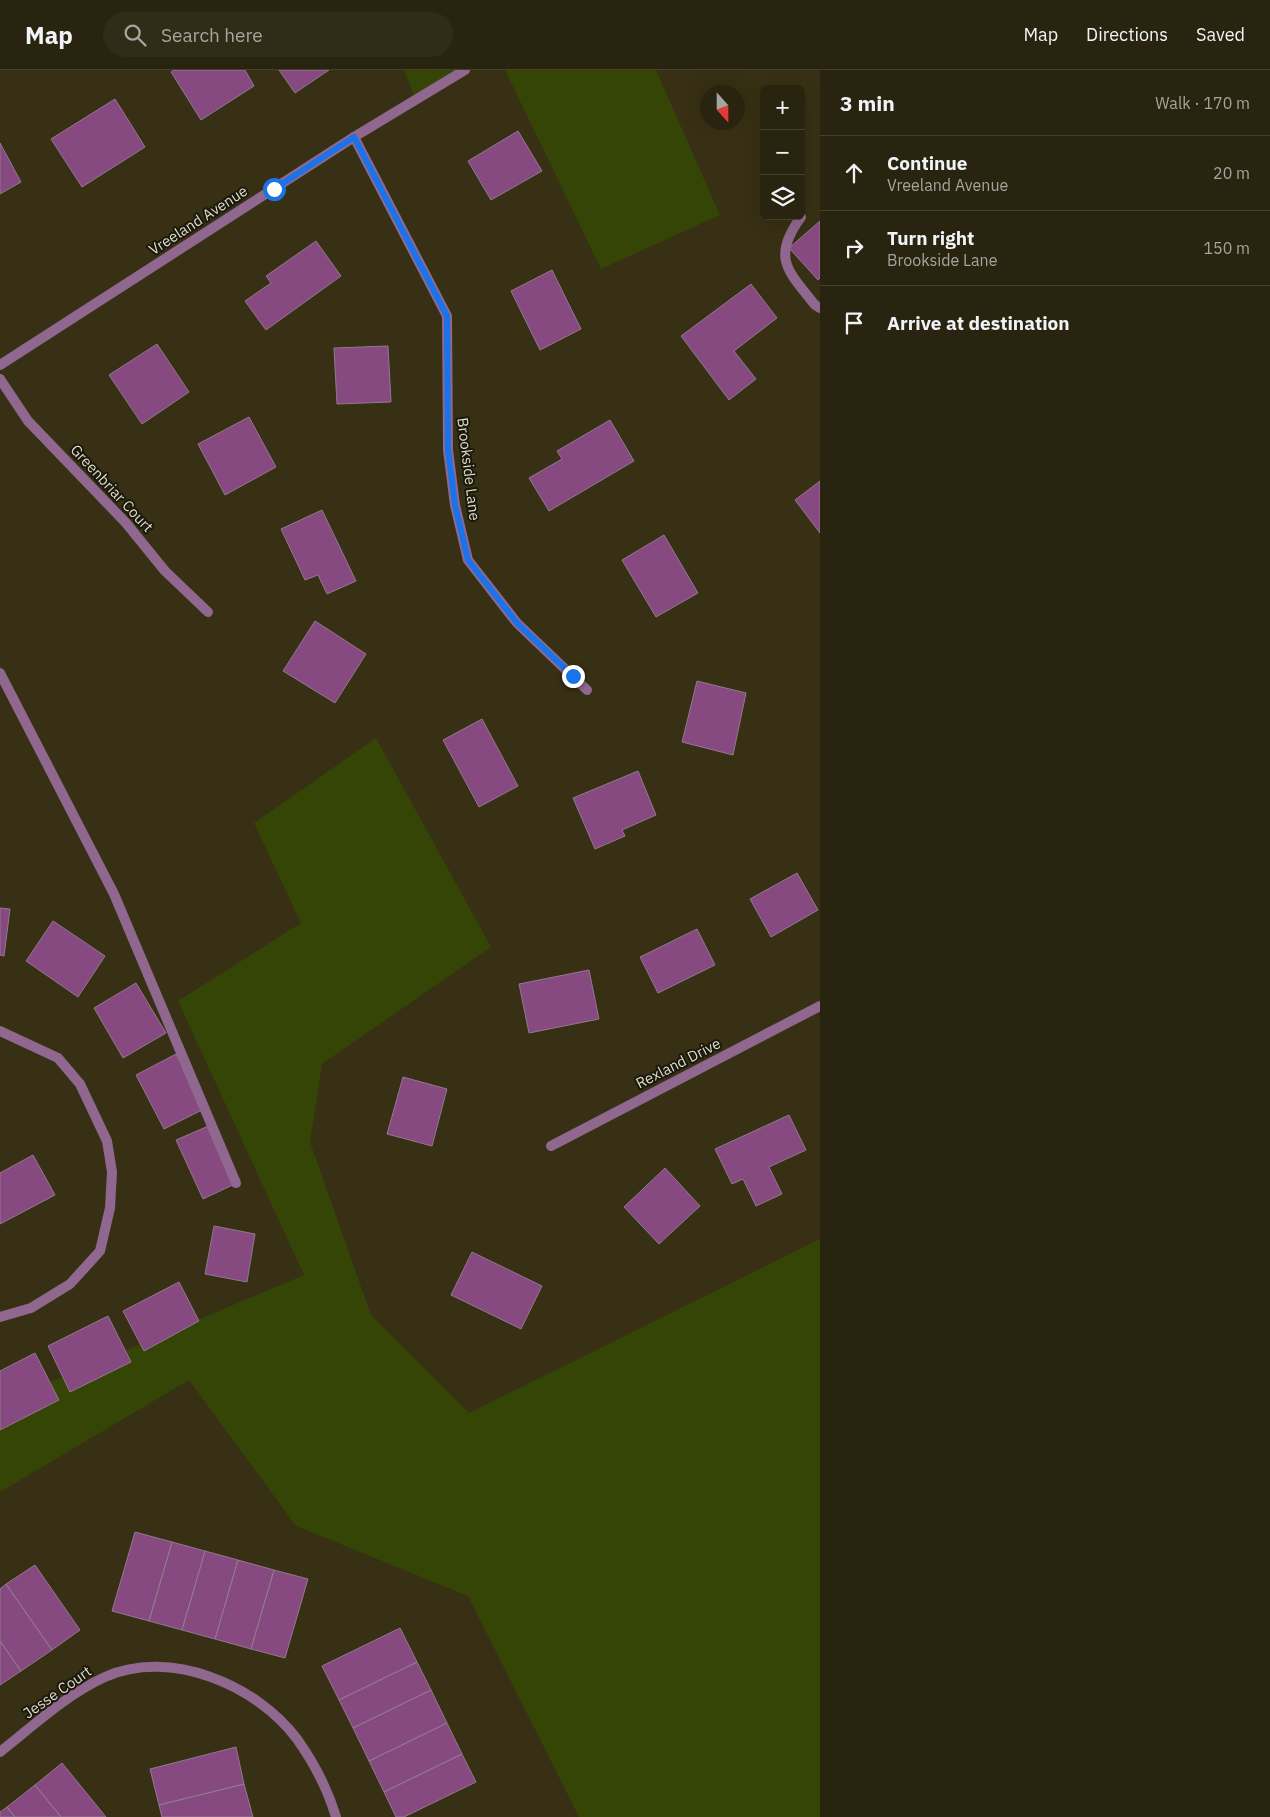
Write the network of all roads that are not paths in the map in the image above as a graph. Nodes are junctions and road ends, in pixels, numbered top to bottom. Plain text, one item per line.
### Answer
1 (465, 70) edge
2 (354, 137) junction
3 (799, 220) edge
4 (820, 308) edge
5 (0, 365) edge
6 (0, 379) edge
7 (208, 612) dead end
8 (0, 673) edge
9 (587, 690) dead end
10 (820, 1006) edge
11 (0, 1031) edge
12 (551, 1146) dead end
13 (236, 1183) dead end
14 (0, 1317) edge
15 (0, 1752) edge
16 (336, 1817) edge

1 - 2 street, Vreeland Avenue
2 - 5 street, Vreeland Avenue
2 - 9 street, Brookside Lane
3 - 4 street
6 - 7 street, Greenbriar Court
8 - 13 street
10 - 12 street, Rexland Drive
11 - 14 street
15 - 16 street, Jesse Court

